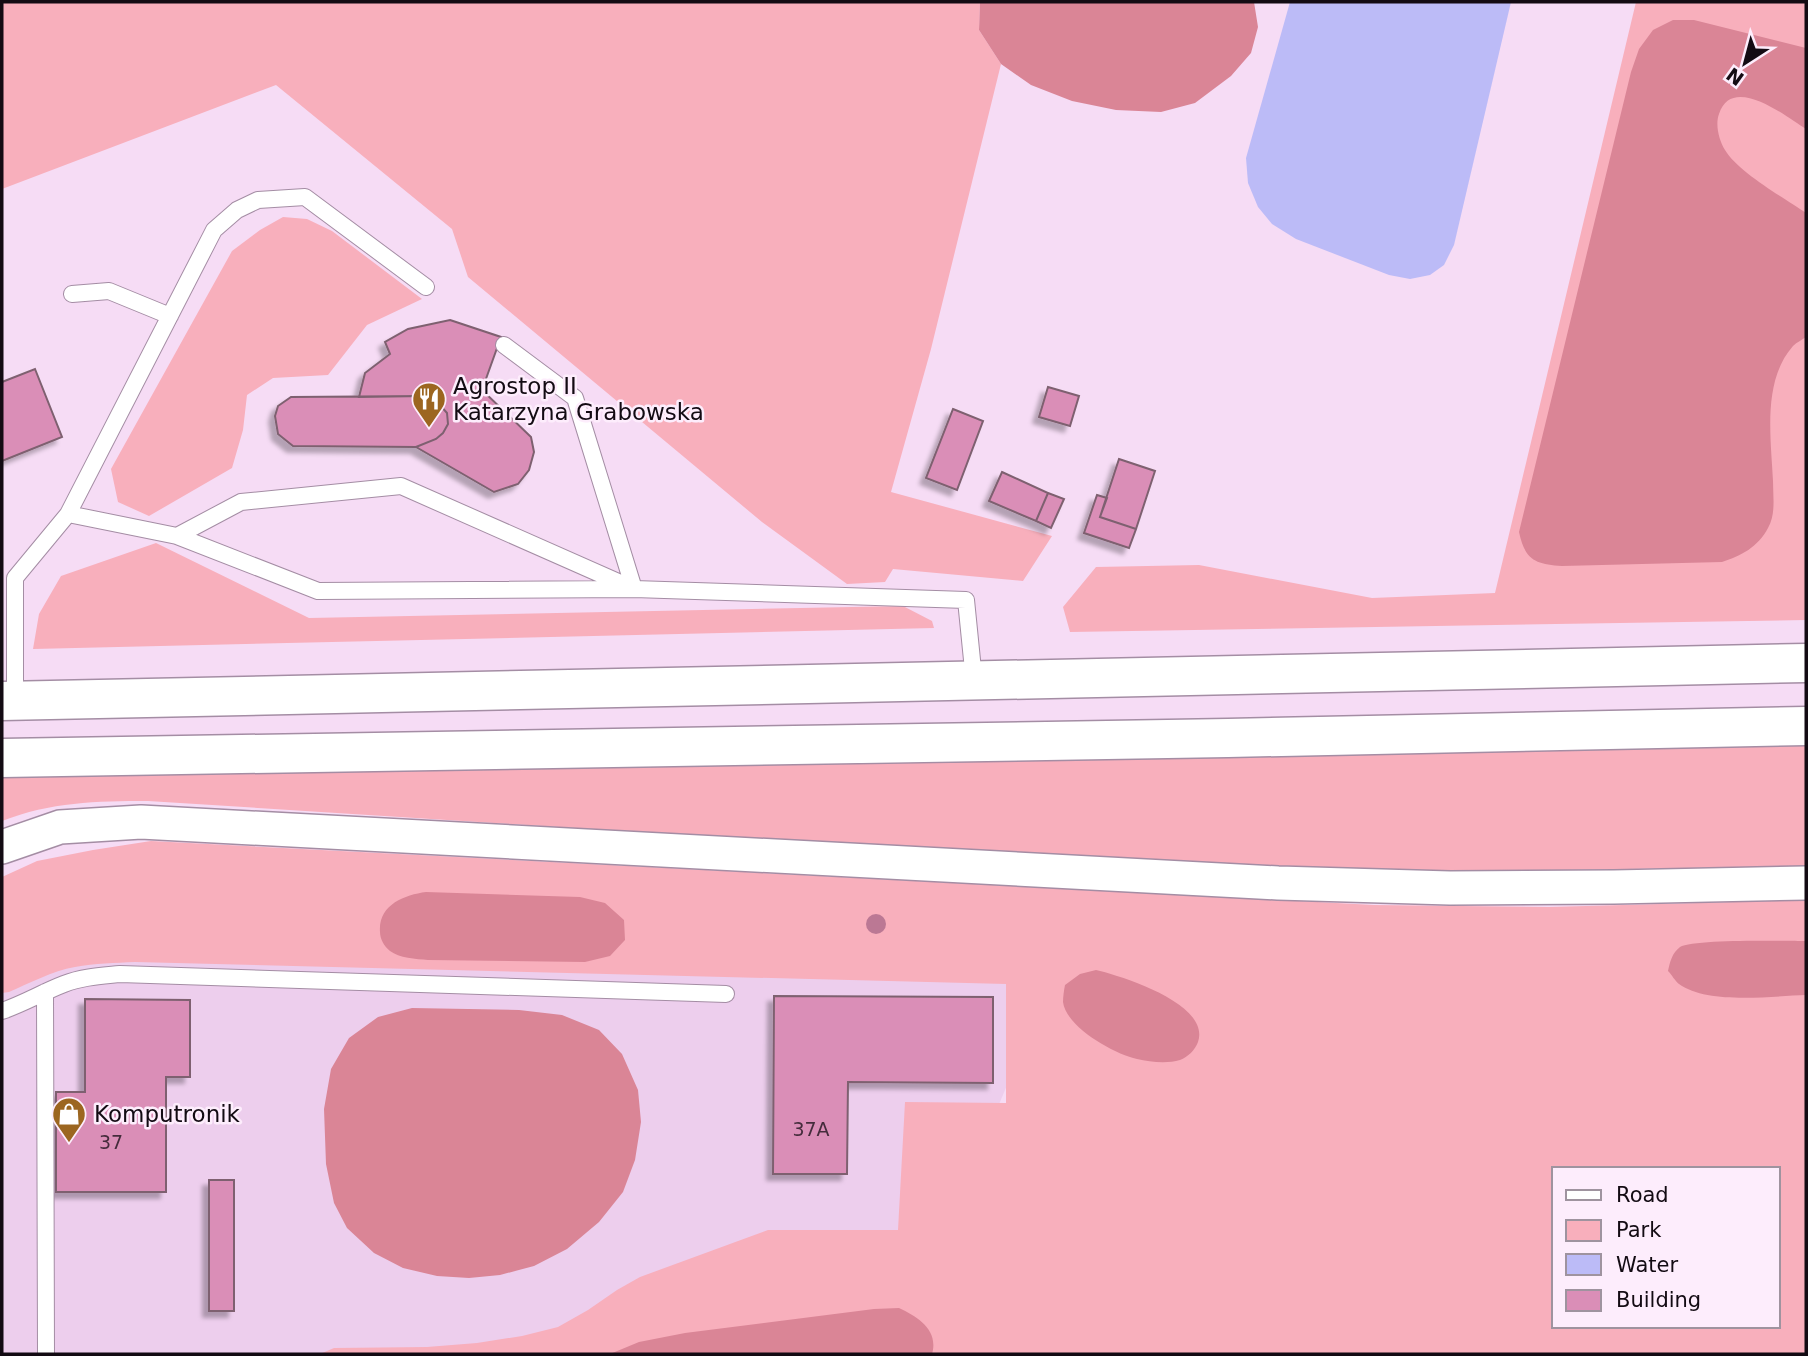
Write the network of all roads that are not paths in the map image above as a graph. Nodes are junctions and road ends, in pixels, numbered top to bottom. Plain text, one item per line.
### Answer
1 (426, 287) dead end
2 (72, 295) dead end
3 (170, 316) junction
4 (504, 345) dead end
5 (68, 514) junction
6 (177, 536) junction
7 (8, 575) edge
8 (634, 589) junction
9 (1806, 663) edge
10 (974, 680) junction
11 (8, 701) edge
12 (1806, 726) edge
13 (2, 758) edge
14 (2, 847) edge
15 (1806, 883) edge
16 (45, 992) junction
17 (726, 994) dead end
18 (2, 1011) edge
19 (46, 1354) edge

1 - 3 lane
2 - 3 lane
3 - 5 lane
4 - 8 lane
5 - 6 lane
5 - 7 lane
6 - 8 lane
6 - 8 lane
7 - 11 lane
8 - 10 lane
9 - 10 highway
10 - 11 highway
12 - 13 highway
14 - 15 street
16 - 17 lane
16 - 18 lane
16 - 19 lane

